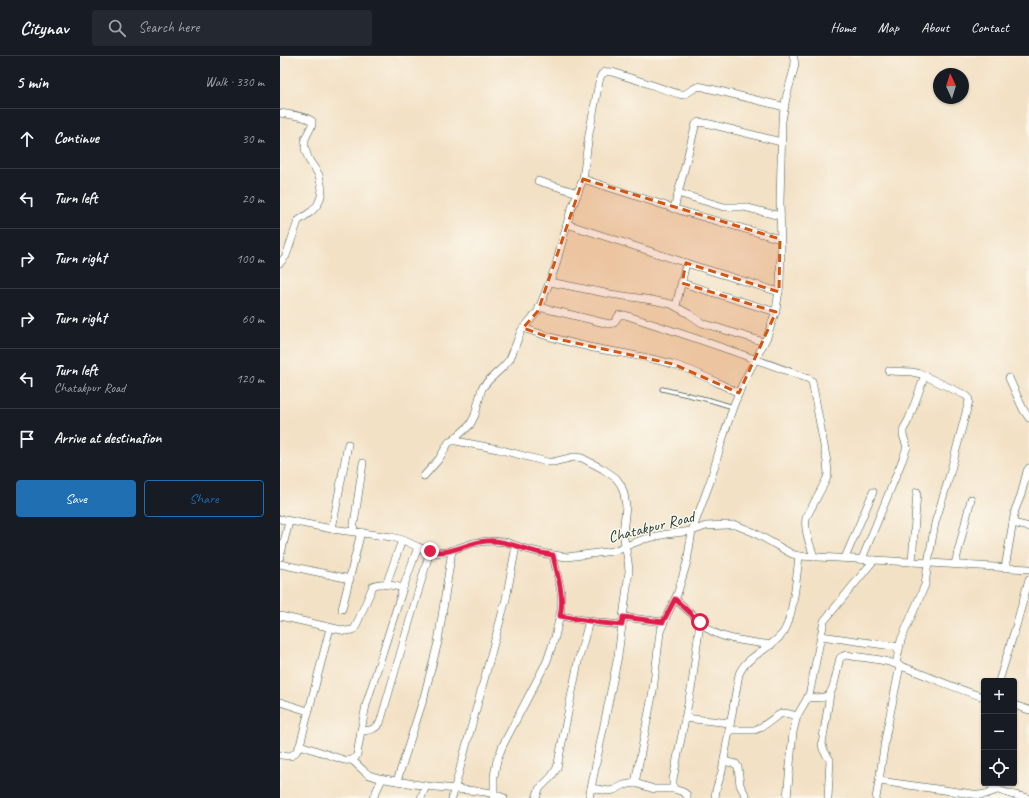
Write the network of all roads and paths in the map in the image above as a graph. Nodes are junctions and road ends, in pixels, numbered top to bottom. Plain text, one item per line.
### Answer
1 (793, 56) edge
2 (785, 107) junction
3 (280, 113) edge
4 (781, 142) junction
5 (583, 179) junction
6 (538, 181) dead end
7 (578, 193) junction
8 (678, 193) junction
9 (674, 209) junction
10 (780, 216) junction
11 (567, 224) junction
12 (780, 239) junction
13 (280, 263) edge
14 (686, 263) junction
15 (550, 282) junction
16 (682, 283) junction
17 (779, 292) junction
18 (676, 306) junction
19 (540, 307) junction
20 (776, 312) junction
21 (523, 328) junction
22 (764, 342) junction
23 (756, 359) junction
24 (889, 371) dead end
25 (925, 375) junction
26 (1009, 378) dead end
27 (662, 389) dead end
28 (739, 393) junction
29 (733, 407) junction
30 (1028, 414) edge
31 (452, 441) junction
32 (348, 444) dead end
33 (363, 463) dead end
34 (1029, 468) edge
35 (424, 476) dead end
36 (873, 492) dead end
37 (917, 492) dead end
38 (971, 499) dead end
39 (280, 520) edge
40 (289, 522) junction
41 (1013, 523) junction
42 (1029, 527) edge
43 (332, 529) junction
44 (352, 531) junction
45 (692, 531) junction
46 (361, 532) junction
47 (402, 540) junction
48 (516, 546) junction
49 (626, 546) junction
50 (418, 547) junction
51 (452, 550) junction
52 (430, 551) junction
53 (553, 555) junction
54 (799, 556) junction
55 (280, 557) edge
56 (814, 557) junction
57 (845, 558) junction
58 (862, 559) junction
59 (874, 560) junction
60 (912, 562) junction
61 (928, 563) junction
62 (280, 564) edge
63 (955, 564) junction
64 (1005, 568) junction
65 (1029, 569) edge
66 (350, 579) junction
67 (1029, 579) edge
68 (386, 585) junction
69 (403, 588) junction
70 (675, 599) junction
71 (342, 609) dead end
72 (281, 616) edge
73 (560, 616) junction
74 (623, 617) junction
75 (589, 621) junction
76 (663, 622) junction
77 (700, 622) junction
78 (280, 624) edge
79 (622, 625) junction
80 (330, 628) junction
81 (821, 636) junction
82 (771, 645) junction
83 (899, 647) junction
84 (898, 665) junction
85 (1000, 678) edge
86 (830, 694) junction
87 (981, 696) edge
88 (808, 697) junction
89 (280, 702) edge
90 (1017, 706) edge
91 (1029, 710) edge
92 (308, 711) junction
93 (796, 716) junction
94 (685, 718) junction
95 (730, 727) junction
96 (361, 731) junction
97 (300, 745) junction
98 (280, 755) edge
99 (352, 760) junction
100 (724, 761) junction
101 (382, 779) junction
102 (397, 781) junction
103 (879, 781) junction
104 (635, 783) junction
105 (426, 786) junction
106 (992, 786) edge
107 (591, 788) junction
108 (455, 789) junction
109 (674, 789) junction
110 (997, 790) junction
111 (613, 794) edge
112 (494, 796) edge
113 (373, 798) edge
114 (421, 798) edge
115 (452, 798) edge
116 (504, 798) edge
117 (536, 798) edge
118 (589, 798) edge
119 (687, 798) edge
120 (715, 798) edge
121 (747, 798) edge
122 (787, 798) edge
123 (828, 798) edge
124 (876, 798) edge
125 (1023, 798) edge

1 - 2 street
2 - 4 street
2 - 5 street
3 - 13 street
4 - 8 street
4 - 10 street
5 - 7 street
5 - 9 street
6 - 7 street
7 - 11 street
8 - 9 street
8 - 10 street
9 - 12 street
10 - 12 street
11 - 14 street
11 - 15 street
12 - 17 street
14 - 16 street
14 - 17 street
15 - 18 street
15 - 19 street
16 - 18 street
16 - 20 street
17 - 20 street
18 - 22 street
19 - 21 street
19 - 23 street
20 - 22 street
21 - 28 street
21 - 31 street
22 - 23 street
23 - 28 street
23 - 56 street
24 - 25 street
25 - 58 street
25 - 61 street
26 - 30 street
27 - 29 lane
28 - 29 street
29 - 45 street
31 - 35 street
31 - 49 street
32 - 43 street
33 - 44 street
34 - 41 street
36 - 57 street
37 - 60 street
38 - 63 street
39 - 40 street, Chatakpur Road
40 - 43 street, Chatakpur Road
40 - 55 street
41 - 42 street
41 - 64 street
43 - 44 street, Chatakpur Road
44 - 46 street, Chatakpur Road
45 - 49 street, Chatakpur Road
45 - 54 street, Chatakpur Road
45 - 70 street
46 - 47 street, Chatakpur Road
46 - 66 street
47 - 50 street, Chatakpur Road
47 - 68 street
48 - 51 street, Chatakpur Road
48 - 53 street, Chatakpur Road
48 - 108 street
49 - 53 street, Chatakpur Road
49 - 74 street
50 - 52 street, Chatakpur Road
50 - 69 street
51 - 52 street, Chatakpur Road
51 - 102 street
52 - 96 street
53 - 73 street
54 - 56 street, Chatakpur Road
54 - 82 street
56 - 57 street, Chatakpur Road
57 - 58 street, Chatakpur Road
58 - 59 street, Chatakpur Road
59 - 60 street, Chatakpur Road
59 - 81 street
60 - 61 street, Chatakpur Road
61 - 63 street, Chatakpur Road
61 - 83 street
62 - 66 street
63 - 64 street, Chatakpur Road
64 - 65 street, Chatakpur Road
66 - 71 street
67 - 85 street
68 - 69 street
68 - 80 street
69 - 96 street
70 - 76 street
70 - 77 street
72 - 78 street
72 - 80 street
73 - 75 street
73 - 112 street
74 - 76 street
74 - 79 street
75 - 79 street
75 - 117 street
76 - 104 street
77 - 82 street
77 - 94 street
79 - 107 street
80 - 92 street
81 - 83 street
81 - 88 street
82 - 95 street
83 - 84 street
84 - 86 street
84 - 87 street
84 - 103 street
86 - 88 street
86 - 123 street
88 - 93 street
89 - 92 street
90 - 91 street
92 - 97 street
93 - 95 street
93 - 122 street
94 - 95 street
94 - 109 street
95 - 100 street
96 - 99 street
97 - 98 street
97 - 99 street
99 - 101 street
100 - 120 street
100 - 121 street
101 - 102 street
101 - 113 street
102 - 105 street
103 - 110 street
103 - 124 street
104 - 109 street
104 - 111 street
105 - 108 street
105 - 114 street
106 - 110 street
107 - 111 street
107 - 118 street
108 - 112 street
108 - 115 street
109 - 119 street
110 - 125 street
112 - 116 street

